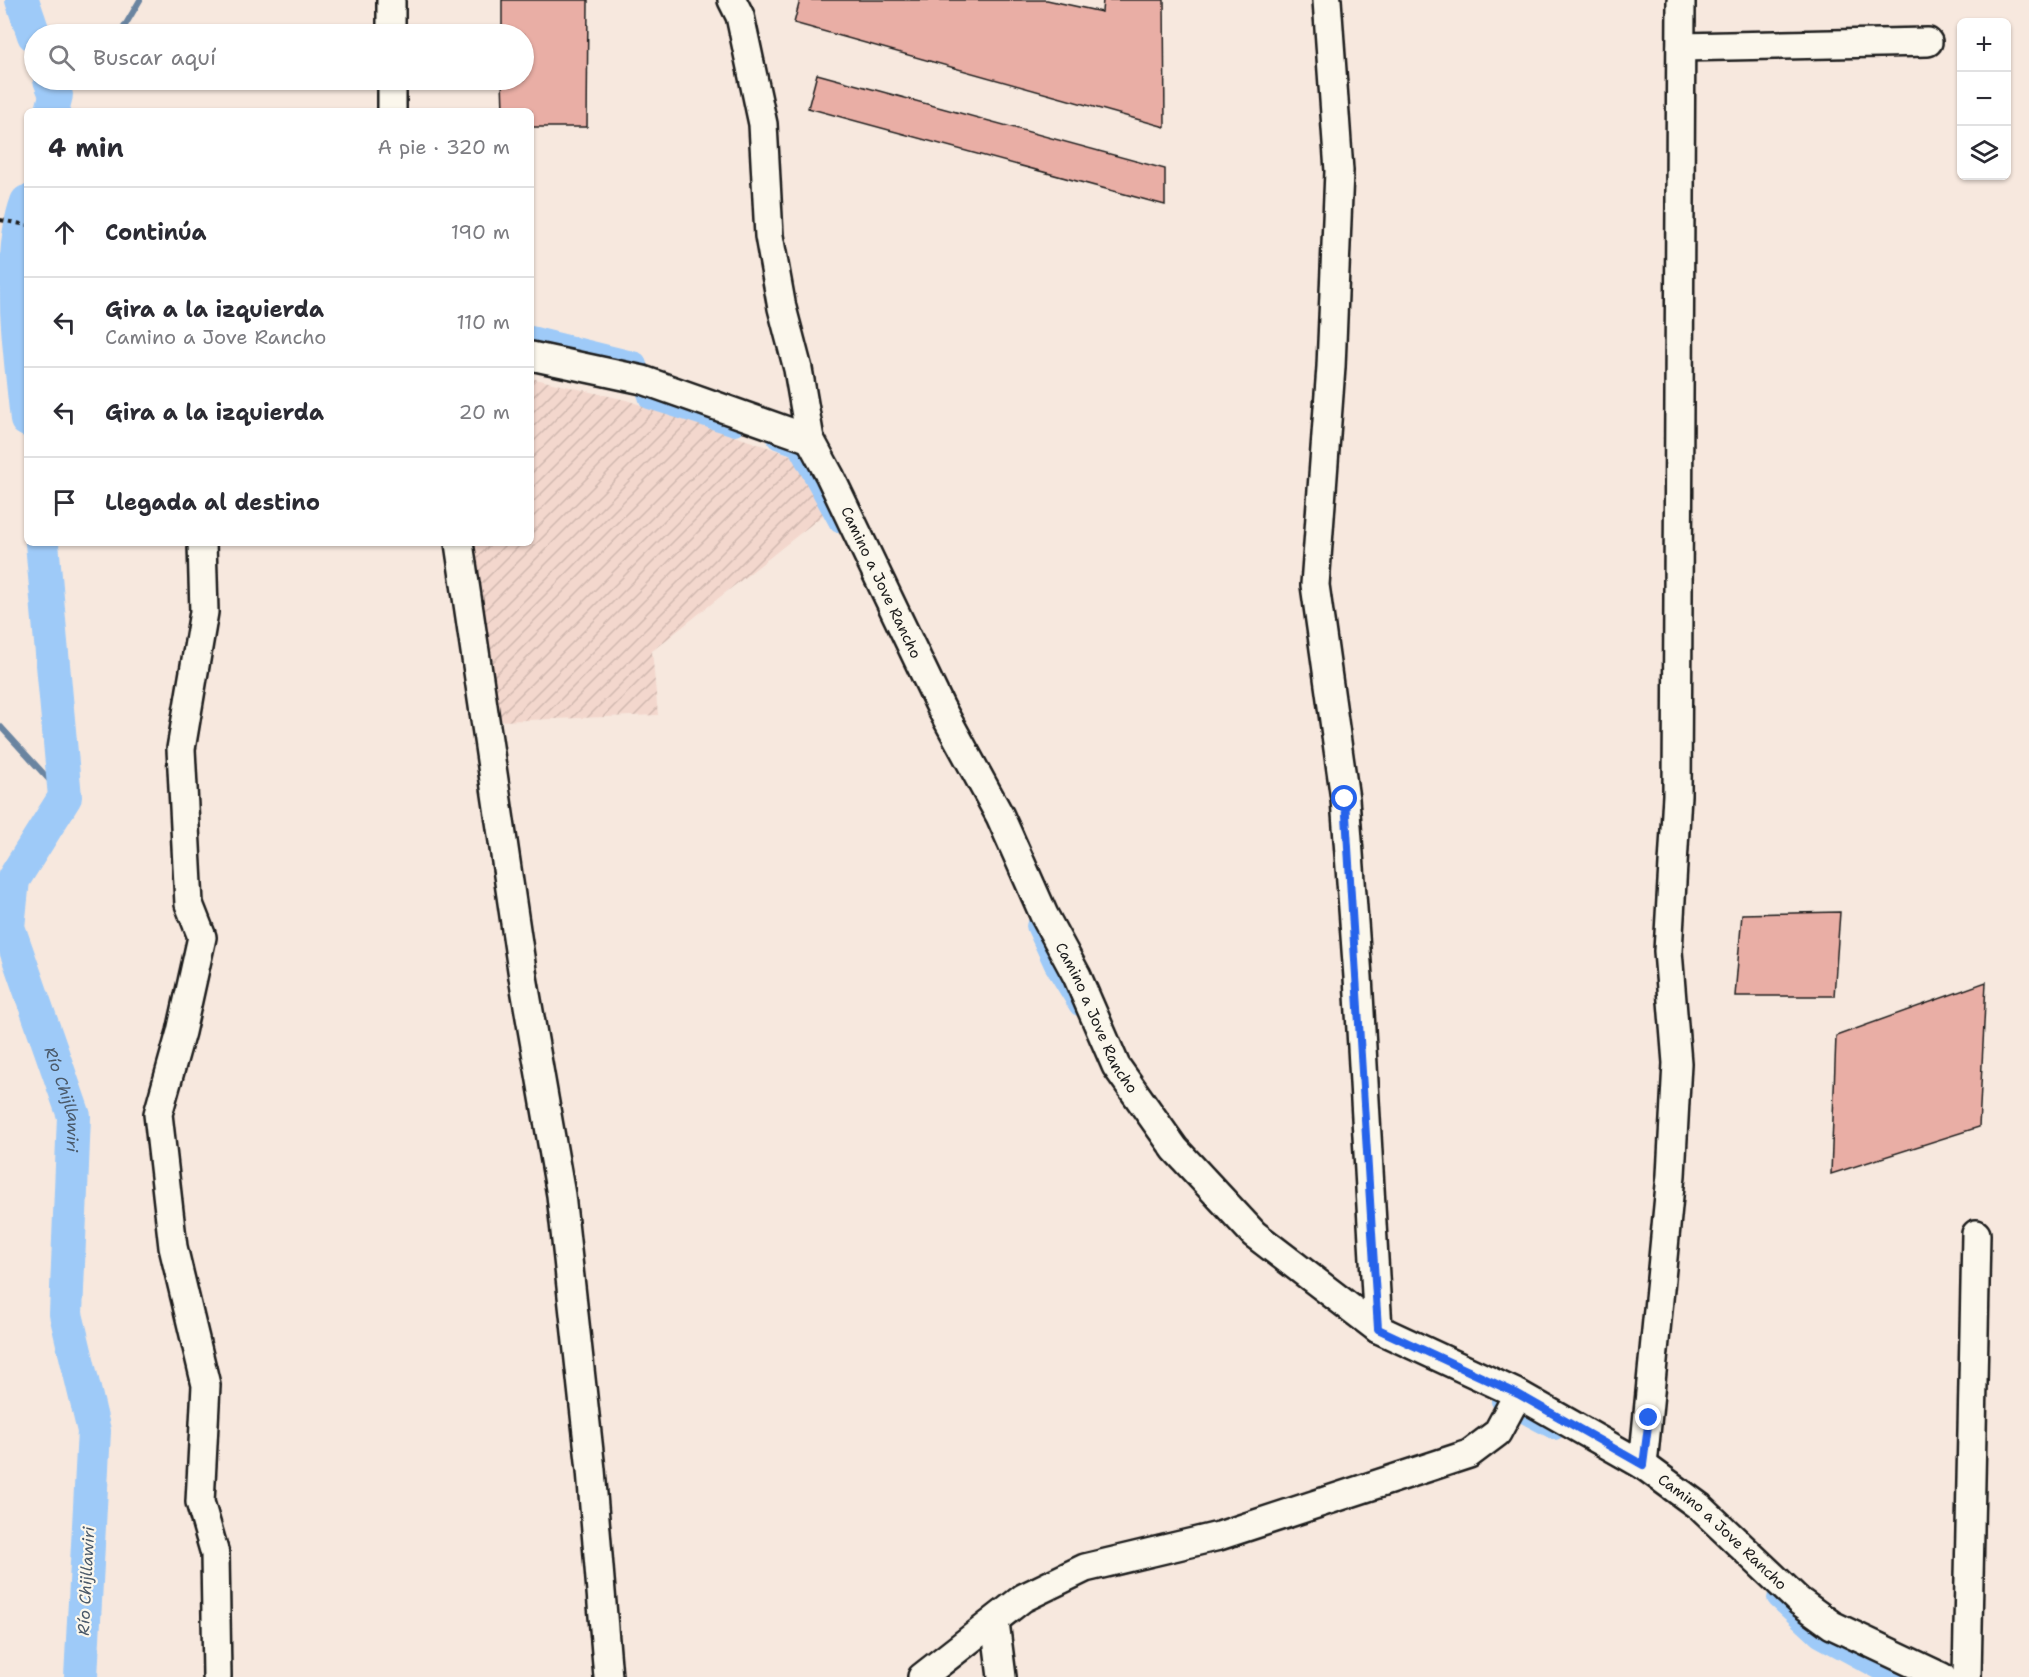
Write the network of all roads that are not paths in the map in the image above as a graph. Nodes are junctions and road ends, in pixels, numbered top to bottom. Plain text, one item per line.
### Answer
1 (391, 0) edge
2 (732, 0) edge
3 (1327, 0) edge
4 (1681, 0) edge
5 (391, 24) edge
6 (1928, 42) dead end
7 (1681, 47) junction
8 (392, 90) edge
9 (392, 108) edge
10 (534, 357) edge
11 (810, 439) junction
12 (202, 546) edge
13 (459, 546) edge
14 (1976, 1234) dead end
15 (1378, 1329) junction
16 (1518, 1394) junction
17 (1643, 1465) junction
18 (995, 1622) junction
19 (217, 1677) edge
20 (608, 1677) edge
21 (922, 1677) edge
22 (1002, 1677) edge
23 (1942, 1677) edge
24 (1966, 1677) edge

1 - 5 street
2 - 11 street, Camino a Jove Rancho
3 - 15 street
4 - 7 street
6 - 7 street
7 - 17 street
8 - 9 street
10 - 11 street
11 - 15 street, Camino a Jove Rancho
12 - 19 street
13 - 20 street
14 - 24 street
15 - 16 street, Camino a Jove Rancho
16 - 17 street, Camino a Jove Rancho
16 - 18 street
17 - 23 street, Camino a Jove Rancho
18 - 21 street
18 - 22 street

